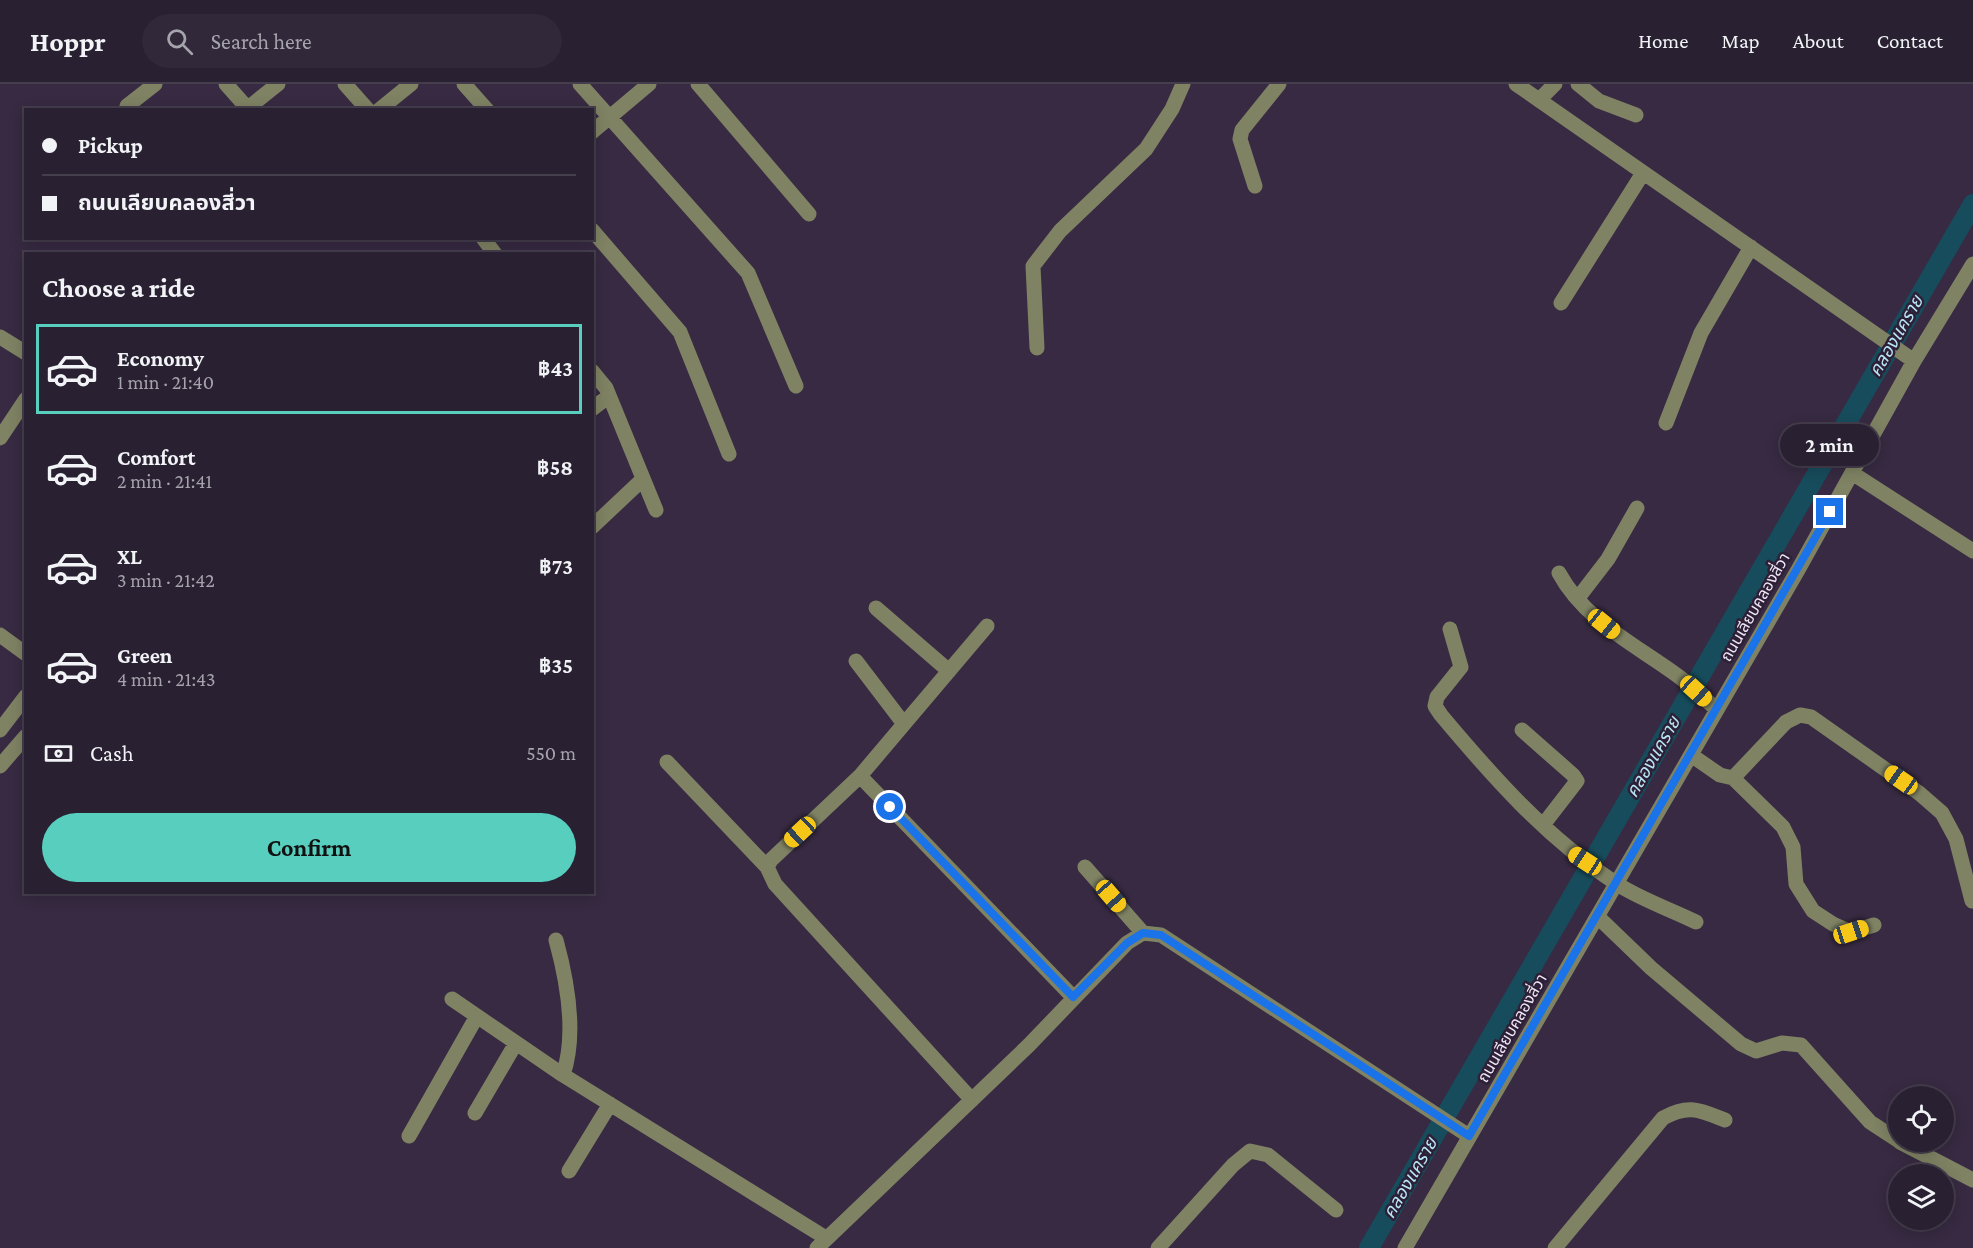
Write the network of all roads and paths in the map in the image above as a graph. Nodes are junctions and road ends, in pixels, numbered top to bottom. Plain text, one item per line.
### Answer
1 (155, 84) edge
2 (226, 84) edge
3 (278, 84) edge
4 (345, 84) edge
5 (411, 84) edge
6 (464, 84) edge
7 (580, 84) edge
8 (649, 84) edge
9 (698, 84) edge
10 (1183, 84) edge
11 (1279, 84) edge
12 (1516, 84) edge
13 (1555, 84) edge
14 (1578, 84) edge
15 (1539, 100) junction
16 (128, 106) dead end
17 (247, 108) edge
18 (249, 108) edge
19 (366, 108) edge
20 (381, 108) edge
21 (484, 108) edge
22 (1636, 115) dead end
23 (609, 117) junction
24 (594, 130) edge
25 (1643, 173) junction
26 (1255, 186) dead end
27 (809, 214) dead end
28 (594, 232) edge
29 (1751, 247) junction
30 (1973, 264) edge
31 (1968, 286) edge
32 (1561, 303) dead end
33 (0, 337) edge
34 (1037, 348) dead end
35 (24, 352) edge
36 (1914, 361) junction
37 (594, 374) edge
38 (796, 386) dead end
39 (609, 396) junction
40 (24, 402) edge
41 (594, 407) edge
42 (1666, 423) dead end
43 (0, 438) edge
44 (729, 454) dead end
45 (1852, 472) junction
46 (643, 479) junction
47 (1637, 508) dead end
48 (656, 510) dead end
49 (594, 525) edge
50 (1973, 551) edge
51 (1559, 573) dead end
52 (1578, 598) junction
53 (876, 608) dead end
54 (987, 626) dead end
55 (1450, 629) dead end
56 (0, 634) edge
57 (24, 652) edge
58 (856, 661) dead end
59 (949, 671) junction
60 (24, 699) edge
61 (1717, 710) junction
62 (904, 724) junction
63 (0, 730) edge
64 (1522, 730) dead end
65 (24, 738) edge
66 (1691, 755) junction
67 (667, 762) dead end
68 (0, 766) edge
69 (860, 776) junction
70 (1733, 778) junction
71 (1543, 825) junction
72 (767, 867) junction
73 (1085, 867) dead end
74 (1616, 883) junction
75 (1972, 902) edge
76 (1598, 917) junction
77 (1696, 922) dead end
78 (1874, 925) dead end
79 (1143, 933) junction
80 (556, 939) dead end
81 (1073, 997) junction
82 (452, 999) dead end
83 (477, 1016) junction
84 (516, 1043) junction
85 (563, 1075) junction
86 (972, 1100) junction
87 (610, 1104) junction
88 (475, 1113) dead end
89 (1725, 1120) dead end
90 (1888, 1133) edge
91 (409, 1136) dead end
92 (1469, 1136) junction
93 (1921, 1152) edge
94 (569, 1171) dead end
95 (1973, 1180) edge
96 (1336, 1210) dead end
97 (821, 1243) edge
98 (1158, 1248) edge
99 (1405, 1248) edge
100 (1555, 1248) edge

1 - 16 street
2 - 17 street
3 - 18 street
4 - 19 street
5 - 20 street
6 - 21 street
7 - 23 street
8 - 23 street
9 - 27 street
10 - 34 street
11 - 26 street
12 - 15 street
13 - 15 street
14 - 22 street
15 - 25 street
23 - 24 street
23 - 38 street
25 - 29 street
25 - 32 street
28 - 44 street
29 - 36 street
29 - 42 street
30 - 31 street, ถนนเลียบคลองสี่วา
31 - 36 street, ถนนเลียบคลองสี่วา
33 - 35 street
36 - 45 street, ถนนเลียบคลองสี่วา
37 - 39 street
39 - 41 street
39 - 46 street
40 - 43 street
45 - 50 street
45 - 61 street, ถนนเลียบคลองสี่วา
46 - 48 street
46 - 49 street
47 - 52 street
51 - 52 street
52 - 61 street
53 - 59 street
54 - 59 street
55 - 71 street
56 - 57 street
58 - 62 street
59 - 62 street
60 - 63 street
61 - 66 street, ถนนเลียบคลองสี่วา
62 - 69 street
64 - 71 street
65 - 68 street
66 - 70 street
66 - 74 street, ถนนเลียบคลองสี่วา
67 - 72 street
69 - 72 street
69 - 81 street
70 - 75 street
70 - 78 street
71 - 74 street
72 - 86 street
73 - 79 street
74 - 76 street, ถนนเลียบคลองสี่วา
74 - 77 street
76 - 90 street
76 - 92 street, ถนนเลียบคลองสี่วา
79 - 81 street
79 - 92 street
80 - 85 street
81 - 86 street
82 - 83 street
83 - 84 street
83 - 91 street
84 - 85 street
84 - 88 street
85 - 87 street
86 - 97 street
87 - 94 street
87 - 97 street
89 - 100 street
92 - 99 street, ถนนเลียบคลองสี่วา
93 - 95 street
96 - 98 street

